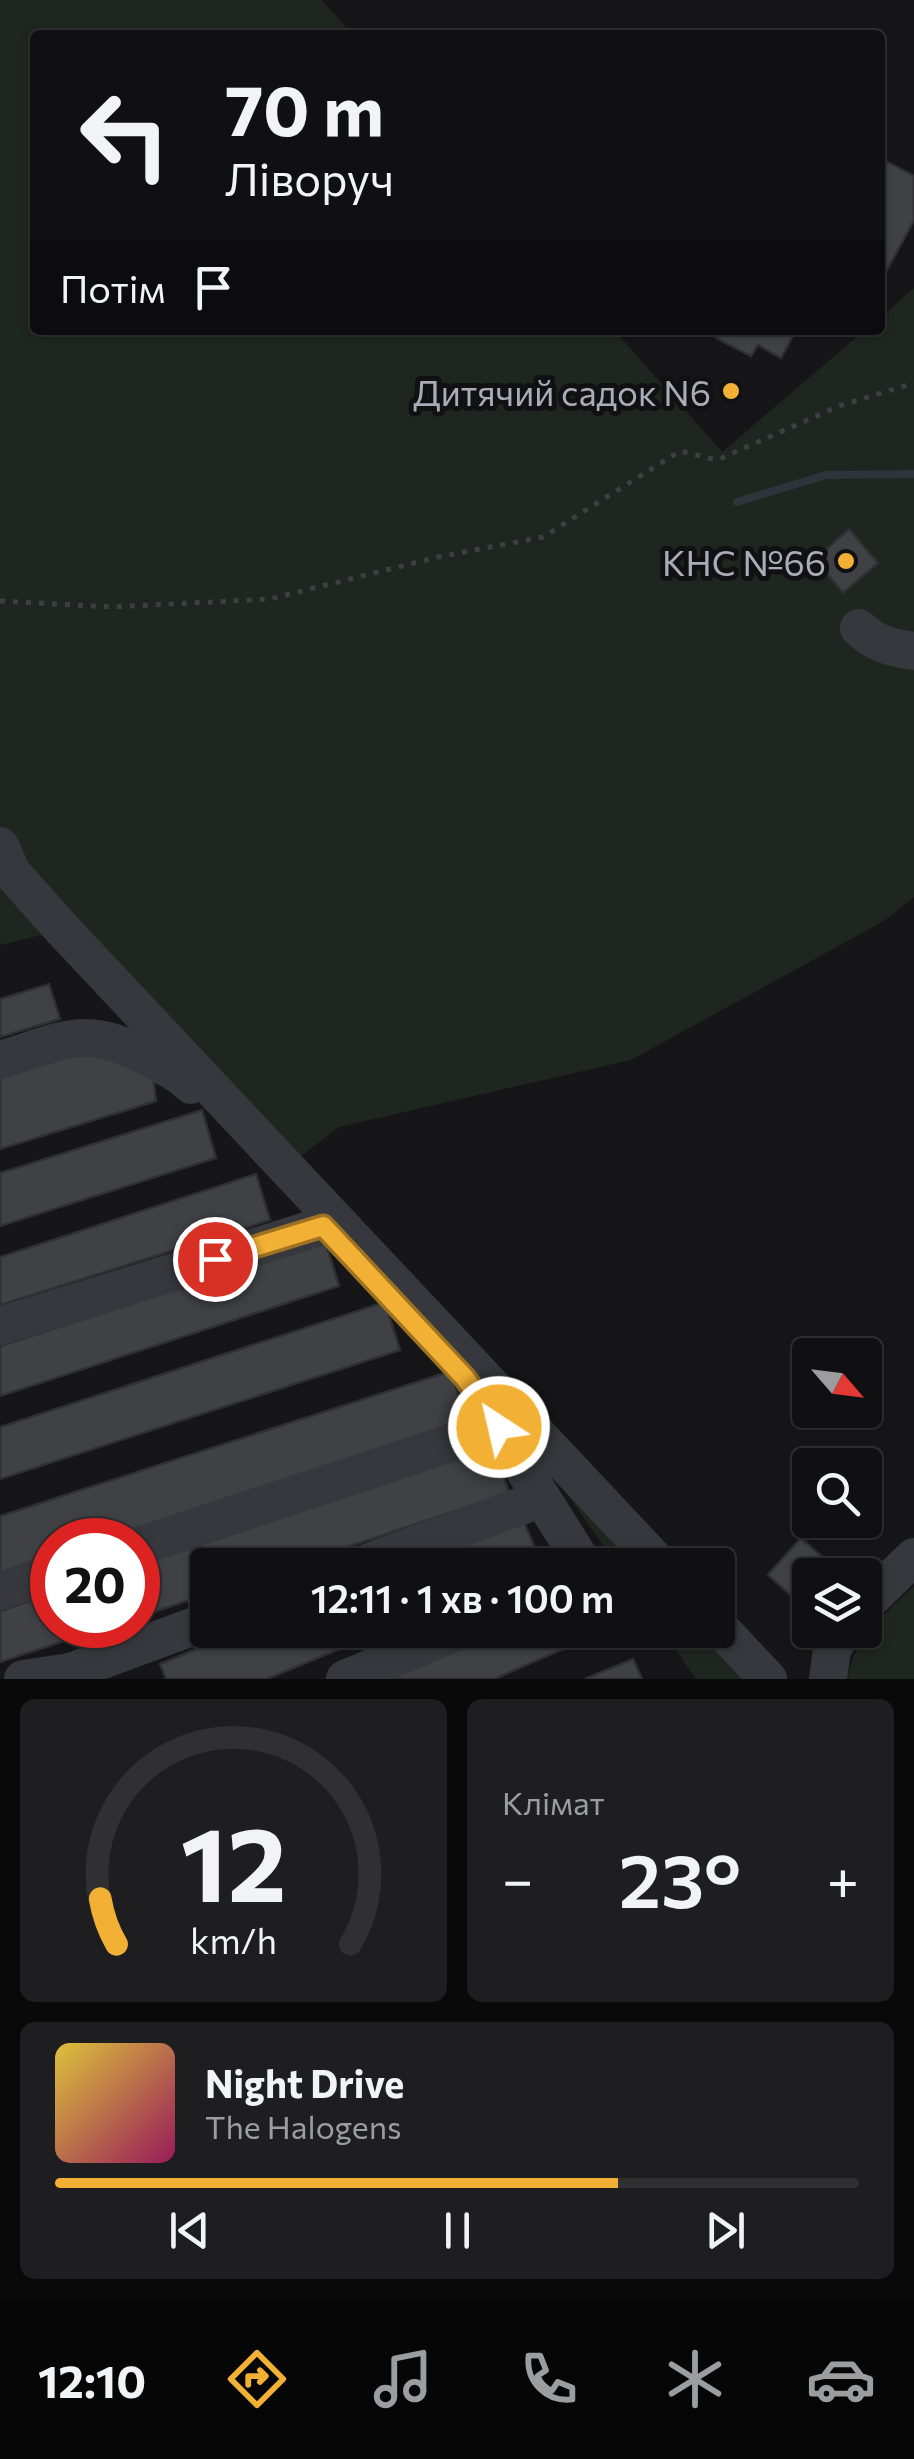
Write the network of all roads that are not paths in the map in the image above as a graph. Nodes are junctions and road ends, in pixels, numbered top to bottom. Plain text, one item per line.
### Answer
1 (859, 628) dead end
2 (914, 651) edge
3 (0, 846) edge
4 (0, 1060) edge
5 (323, 1226) junction
6 (0, 1326) edge
7 (499, 1427) junction
8 (540, 1499) junction
9 (160, 1539) edge
10 (407, 1548) edge
11 (573, 1548) edge
12 (632, 1548) edge
13 (914, 1557) edge
14 (30, 1581) edge
15 (882, 1588) edge
16 (0, 1591) edge
17 (190, 1629) edge
18 (735, 1644) edge
19 (418, 1648) edge
20 (833, 1648) edge
21 (0, 1672) edge
22 (78, 1676) edge
23 (20, 1679) edge
24 (344, 1679) edge
25 (768, 1679) edge
26 (828, 1679) edge

1 - 2 street
3 - 12 street
4 - 5 street
5 - 6 street
5 - 7 street
7 - 8 street
7 - 9 street
8 - 10 street
8 - 11 street
13 - 15 street
14 - 16 street
17 - 22 street
18 - 25 street
19 - 24 street
20 - 26 street
21 - 23 street
22 - 23 street

